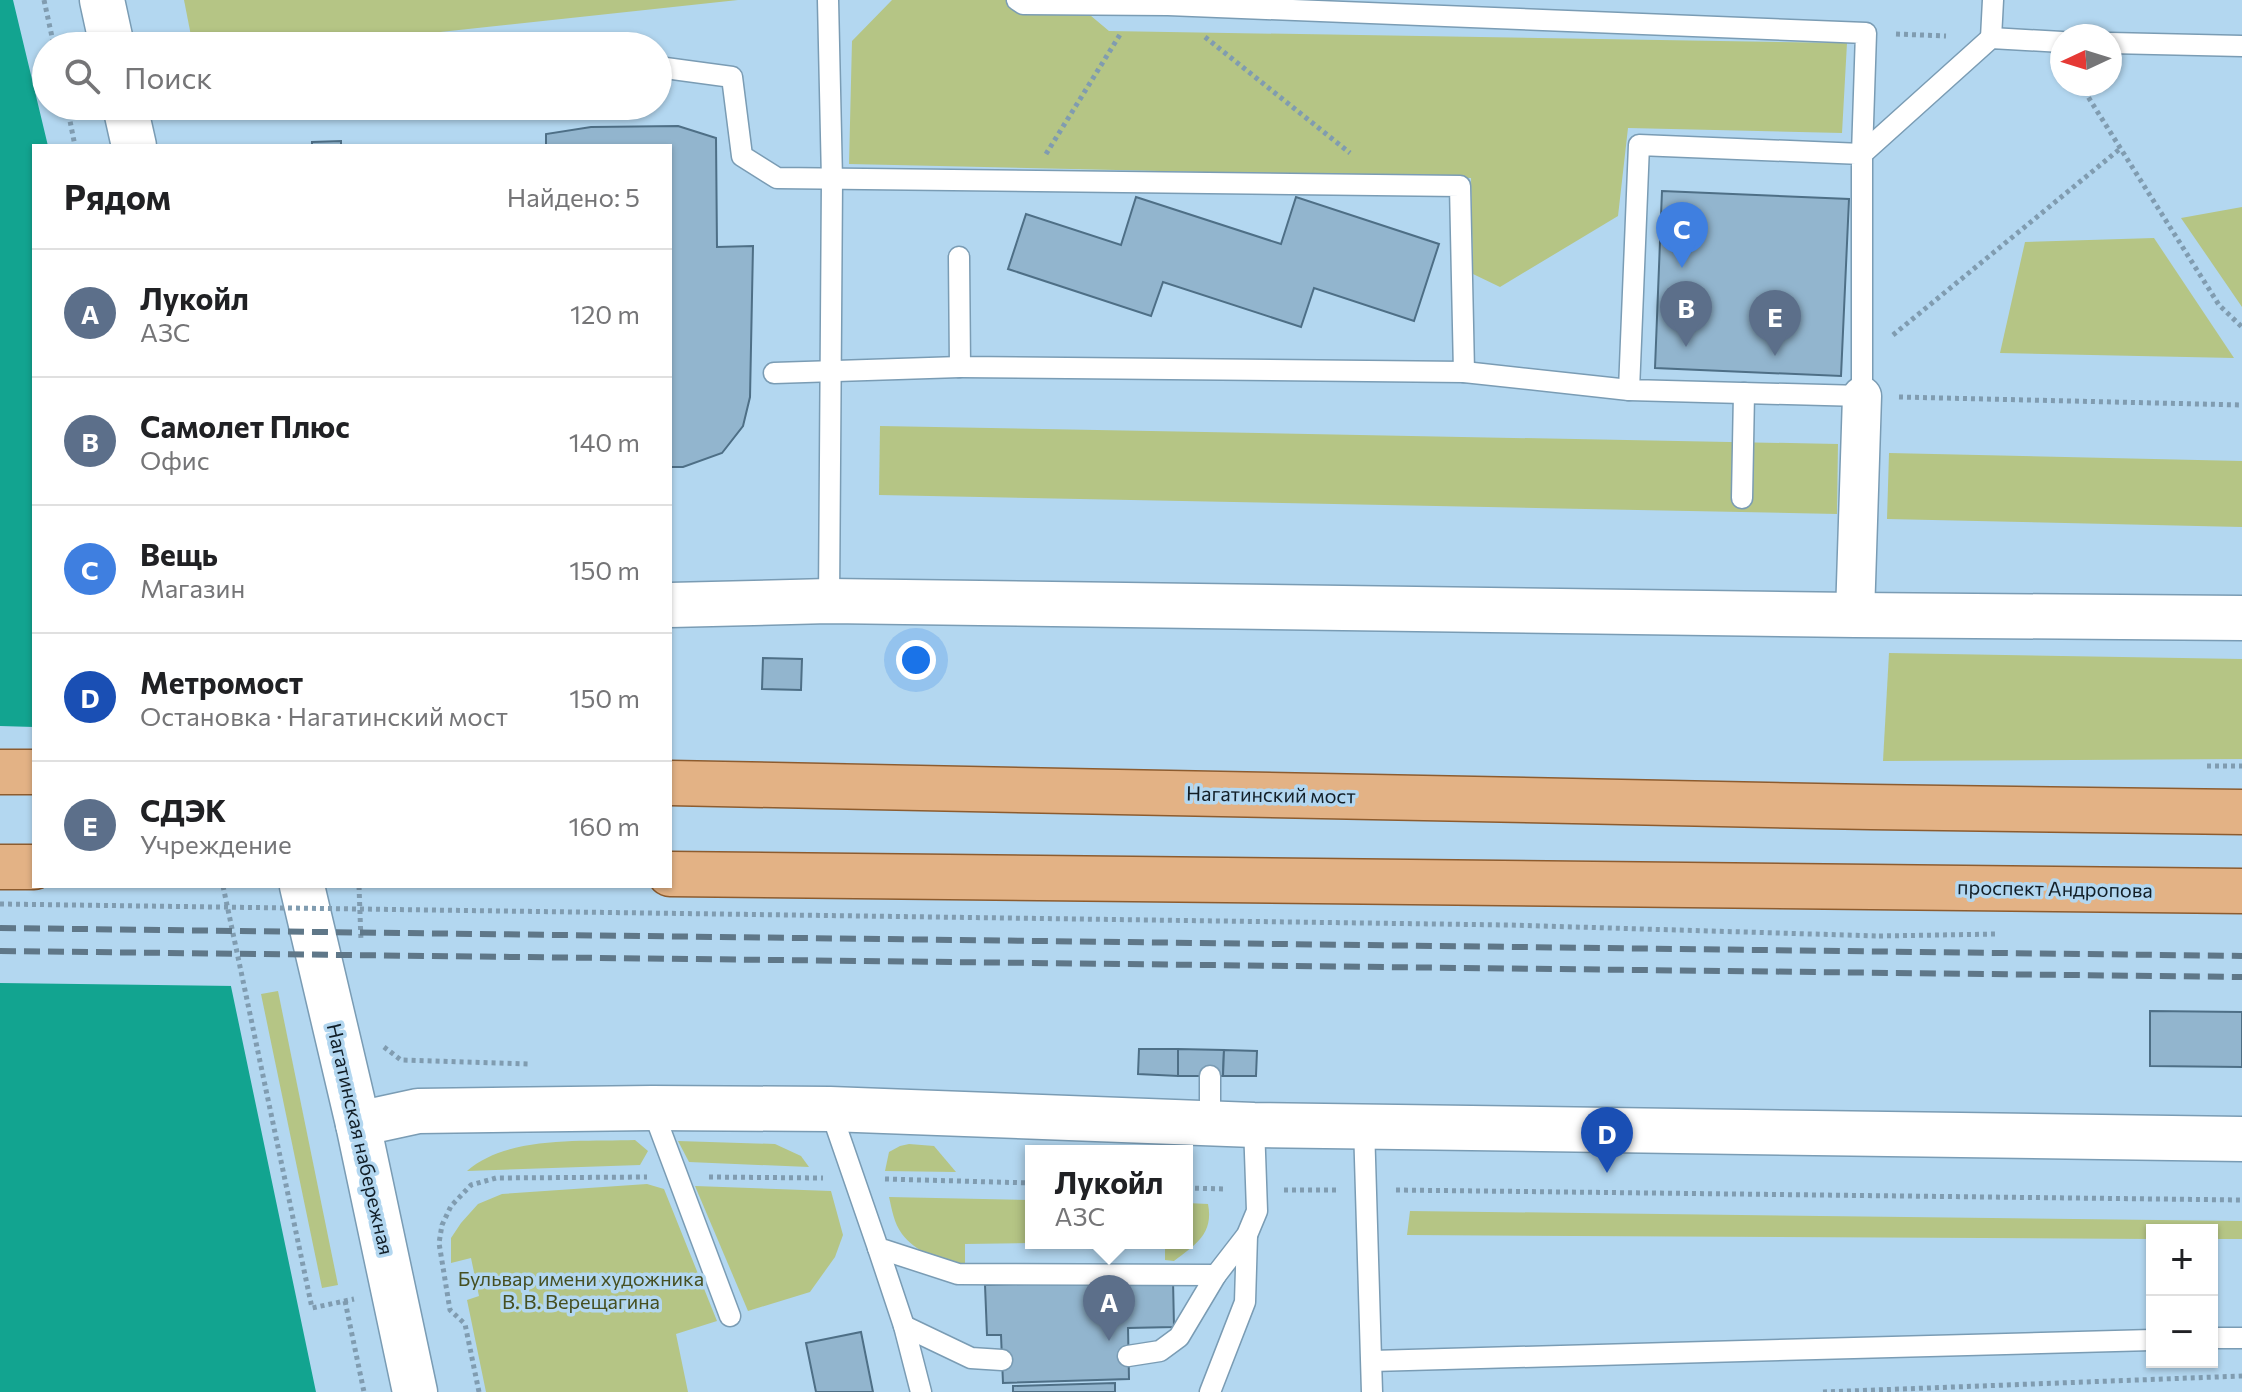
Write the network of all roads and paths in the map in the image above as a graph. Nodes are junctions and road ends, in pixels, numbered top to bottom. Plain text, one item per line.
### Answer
1 (44, 0) edge
2 (102, 0) edge
3 (828, 0) edge
4 (1017, 0) edge
5 (1993, 0) edge
6 (1168, 3) edge
7 (1139, 5) junction
8 (51, 32) edge
9 (109, 32) edge
10 (1866, 33) junction
11 (1991, 38) junction
12 (2050, 41) edge
13 (2122, 43) edge
14 (2242, 46) edge
15 (672, 69) edge
16 (2088, 96) edge
17 (70, 120) edge
18 (128, 120) edge
19 (75, 144) edge
20 (134, 144) edge
21 (2121, 148) junction
22 (1862, 154) junction
23 (832, 180) junction
24 (1029, 181) junction
25 (1392, 185) junction
26 (959, 257) dead end
27 (2242, 327) edge
28 (960, 367) junction
29 (831, 371) junction
30 (1464, 372) junction
31 (774, 373) dead end
32 (1862, 378) junction
33 (1629, 390) junction
34 (1744, 393) junction
35 (2242, 405) edge
36 (1742, 498) dead end
37 (829, 601) junction
38 (672, 605) edge
39 (1855, 615) junction
40 (2242, 618) edge
41 (0, 772) edge
42 (32, 772) edge
43 (672, 783) edge
44 (2242, 812) edge
45 (0, 867) edge
46 (32, 867) edge
47 (672, 874) edge
48 (223, 888) edge
49 (302, 888) edge
50 (2242, 891) edge
51 (0, 904) edge
52 (1879, 936) dead end
53 (1210, 1076) dead end
54 (652, 1108) junction
55 (830, 1109) junction
56 (1210, 1123) junction
57 (358, 1124) junction
58 (1254, 1125) junction
59 (1364, 1126) junction
60 (2242, 1139) edge
61 (678, 1176) junction
62 (855, 1179) junction
63 (1025, 1183) edge
64 (1193, 1188) edge
65 (1257, 1190) junction
66 (1364, 1190) junction
67 (2242, 1200) edge
68 (1247, 1235) junction
69 (878, 1248) junction
70 (1216, 1275) junction
71 (345, 1301) dead end
72 (312, 1308) dead end
73 (730, 1316) dead end
74 (904, 1326) junction
75 (2218, 1338) edge
76 (2242, 1338) edge
77 (2146, 1340) edge
78 (1128, 1356) dead end
79 (1002, 1360) dead end
80 (1372, 1361) junction
81 (2242, 1376) edge
82 (364, 1392) edge
83 (415, 1392) edge
84 (479, 1392) edge
85 (921, 1392) edge
86 (1210, 1392) edge
87 (1372, 1392) edge
88 (1823, 1392) edge

1 - 8 path
2 - 9 main road
3 - 23 lane
4 - 7 lane
5 - 11 lane
6 - 7 lane
6 - 10 lane
6 - 25 path
7 - 24 path
10 - 11 path
10 - 22 lane
11 - 12 lane
11 - 22 lane
13 - 14 lane
15 - 23 lane
16 - 21 path
17 - 19 path
18 - 20 main road
21 - 27 path
21 - 32 path
22 - 32 lane
22 - 33 lane
23 - 24 lane
23 - 29 lane
24 - 25 lane
25 - 30 lane
26 - 28 lane
28 - 29 lane
28 - 30 lane
29 - 31 lane
29 - 37 lane
30 - 33 lane
32 - 34 lane
32 - 35 path
32 - 39 street
33 - 34 lane
34 - 36 lane
37 - 38 main road
37 - 39 main road
39 - 40 main road
41 - 42 main road
43 - 44 main road, Нагатинский мост
45 - 46 main road
47 - 50 main road, проспект Андропова
48 - 72 path
49 - 57 main road, Нагатинская набережная
51 - 52 path, bridge
53 - 56 lane
54 - 55 main road
54 - 57 main road
54 - 61 lane
55 - 56 main road
55 - 62 lane
56 - 58 main road
57 - 83 main road, Нагатинская набережная
58 - 59 main road
58 - 65 lane
59 - 60 main road
59 - 66 lane
61 - 62 path
61 - 73 lane
61 - 84 path
62 - 63 path
62 - 69 lane
64 - 65 path
65 - 66 path
65 - 68 lane
66 - 67 path
66 - 80 lane
68 - 70 lane
68 - 86 lane
69 - 70 lane
69 - 74 lane
70 - 78 lane
71 - 82 path
74 - 79 lane
74 - 85 lane
75 - 76 lane
77 - 80 lane
80 - 87 lane
81 - 88 path

